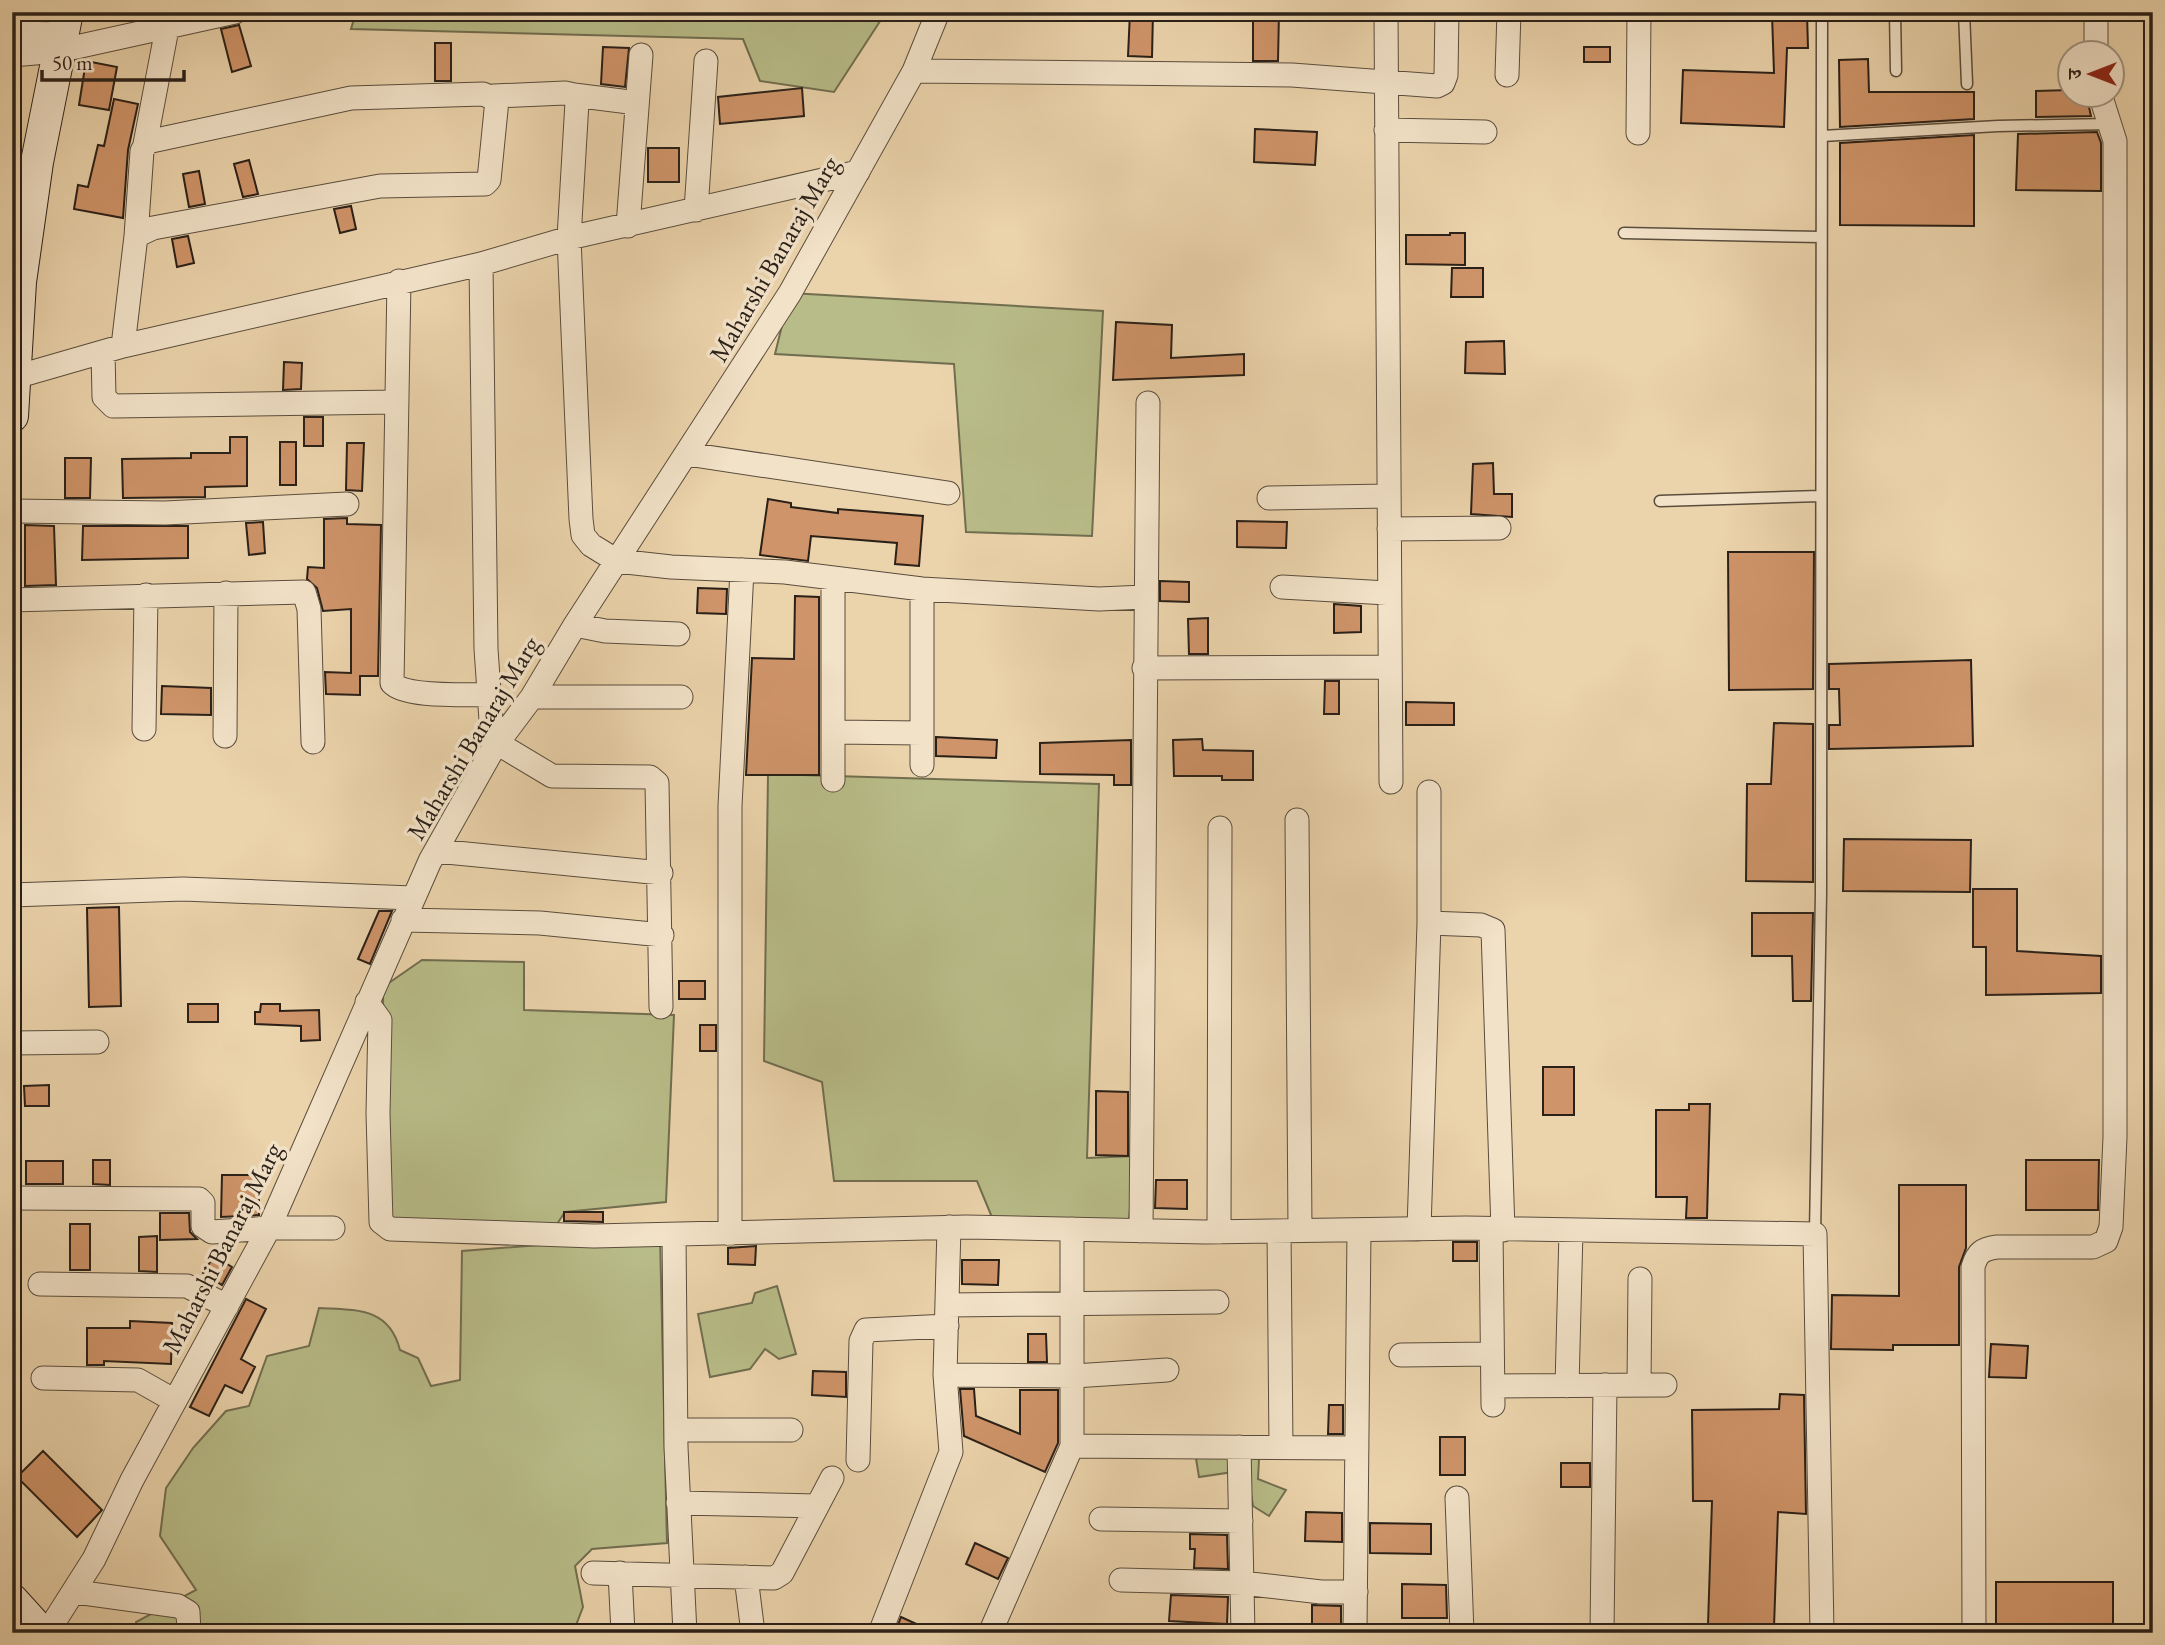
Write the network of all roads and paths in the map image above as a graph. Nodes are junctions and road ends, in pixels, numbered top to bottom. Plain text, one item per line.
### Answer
1 (235, 12) edge
2 (938, 12) edge
3 (1387, 12) edge
4 (1447, 12) edge
5 (1509, 12) edge
6 (1639, 12) edge
7 (1822, 12) edge
8 (1895, 12) edge
9 (1964, 12) edge
10 (2096, 12) edge
11 (168, 20) edge
12 (12, 33) edge
13 (62, 33) edge
14 (2096, 38) edge
15 (12, 55) edge
16 (641, 55) dead end
17 (706, 61) dead end
18 (914, 71) junction
19 (1896, 71) dead end
20 (1507, 75) dead end
21 (1386, 84) junction
22 (1967, 84) dead end
23 (574, 95) junction
24 (494, 96) junction
25 (638, 103) junction
26 (2105, 108) edge
27 (2110, 124) junction
28 (1386, 130) junction
29 (1485, 132) dead end
30 (1638, 133) dead end
31 (1822, 136) junction
32 (145, 144) junction
33 (858, 172) junction
34 (696, 210) junction
35 (628, 226) junction
36 (1624, 233) dead end
37 (136, 236) junction
38 (1821, 237) junction
39 (569, 238) junction
40 (481, 264) junction
41 (399, 281) junction
42 (113, 349) junction
43 (13, 378) edge
44 (397, 402) junction
45 (1148, 403) dead end
46 (12, 416) edge
47 (687, 454) junction
48 (948, 493) dead end
49 (1388, 496) junction
50 (1820, 496) junction
51 (1269, 498) dead end
52 (1660, 501) dead end
53 (347, 504) dead end
54 (12, 511) edge
55 (1499, 528) dead end
56 (1389, 529) junction
57 (617, 561) junction
58 (742, 570) junction
59 (833, 579) junction
60 (1282, 587) dead end
61 (922, 589) junction
62 (226, 593) junction
63 (1387, 593) junction
64 (146, 595) junction
65 (1145, 597) junction
66 (12, 600) edge
67 (575, 625) junction
68 (678, 634) dead end
69 (1390, 667) junction
70 (1144, 668) junction
71 (489, 695) junction
72 (532, 697) junction
73 (681, 697) dead end
74 (144, 729) dead end
75 (834, 732) junction
76 (922, 733) junction
77 (225, 736) dead end
78 (313, 742) dead end
79 (495, 746) junction
80 (922, 765) dead end
81 (834, 780) dead end
82 (1391, 782) dead end
83 (1429, 792) dead end
84 (1297, 820) dead end
85 (1220, 828) dead end
86 (436, 850) junction
87 (661, 873) junction
88 (12, 895) edge
89 (412, 898) junction
90 (403, 920) junction
91 (1429, 923) junction
92 (662, 934) junction
93 (367, 1002) junction
94 (661, 1007) dead end
95 (97, 1042) dead end
96 (12, 1044) edge
97 (12, 1198) edge
98 (949, 1227) junction
99 (269, 1228) junction
100 (332, 1228) dead end
101 (1072, 1228) junction
102 (1419, 1229) junction
103 (1359, 1230) junction
104 (1497, 1230) junction
105 (1141, 1231) junction
106 (1289, 1231) junction
107 (1571, 1231) junction
108 (1219, 1232) junction
109 (730, 1234) junction
110 (1815, 1234) junction
111 (674, 1235) junction
112 (1640, 1279) dead end
113 (40, 1284) dead end
114 (1217, 1302) dead end
115 (1073, 1303) junction
116 (227, 1306) junction
117 (947, 1315) junction
118 (1401, 1354) dead end
119 (1492, 1354) junction
120 (1167, 1370) dead end
121 (946, 1375) junction
122 (1074, 1376) junction
123 (43, 1378) dead end
124 (1605, 1385) junction
125 (1639, 1385) junction
126 (1665, 1385) dead end
127 (1567, 1386) junction
128 (175, 1401) junction
129 (676, 1430) junction
130 (791, 1430) dead end
131 (1072, 1446) junction
132 (1239, 1447) junction
133 (1281, 1447) junction
134 (1357, 1448) junction
135 (858, 1460) dead end
136 (832, 1478) dead end
137 (1457, 1498) dead end
138 (678, 1503) junction
139 (817, 1506) junction
140 (1101, 1519) dead end
141 (1241, 1521) junction
142 (593, 1573) dead end
143 (620, 1573) junction
144 (682, 1575) junction
145 (746, 1577) junction
146 (1121, 1580) dead end
147 (1242, 1583) junction
148 (1356, 1591) junction
149 (76, 1592) junction
150 (12, 1600) edge
151 (45, 1633) edge
152 (189, 1633) edge
153 (623, 1633) edge
154 (685, 1633) edge
155 (753, 1633) edge
156 (880, 1633) edge
157 (990, 1633) edge
158 (1243, 1633) edge
159 (1355, 1633) edge
160 (1462, 1633) edge
161 (1602, 1633) edge
162 (1822, 1633) edge
163 (1974, 1633) edge

1 - 11 street
2 - 18 street, Maharshi Banaraj Marg
3 - 21 street
4 - 21 street
5 - 20 street
6 - 30 street
7 - 31 lane
8 - 19 lane
9 - 22 lane
10 - 14 street
11 - 13 street
11 - 32 street
12 - 13 street
13 - 15 street
13 - 43 street
16 - 25 street
17 - 34 street
18 - 21 street
18 - 33 street, Maharshi Banaraj Marg
21 - 28 street
23 - 24 street
23 - 25 street
23 - 39 street
24 - 32 street
24 - 37 street
25 - 35 street
26 - 27 street
27 - 31 lane
27 - 163 street
28 - 29 street
28 - 49 street
31 - 38 lane
32 - 37 street
33 - 34 street
33 - 47 street, Maharshi Banaraj Marg
34 - 35 street
35 - 39 street
36 - 38 lane
37 - 42 street
38 - 50 lane
39 - 40 street
39 - 57 street
40 - 41 street
40 - 71 street
41 - 42 street
41 - 44 street
42 - 43 street
42 - 44 street
43 - 46 street
44 - 71 street
45 - 65 street
47 - 48 street
47 - 57 street, Maharshi Banaraj Marg
49 - 51 street
49 - 56 street
50 - 52 lane
50 - 110 lane
53 - 54 street
55 - 56 street
56 - 63 street
57 - 58 street
57 - 67 street, Maharshi Banaraj Marg
58 - 59 street
58 - 109 street
59 - 61 street
59 - 75 street
60 - 63 street
61 - 65 street
61 - 76 street
62 - 64 street
62 - 77 street
62 - 78 street
63 - 69 street
64 - 66 street
64 - 74 street
65 - 70 street
67 - 68 street
67 - 72 street, Maharshi Banaraj Marg
69 - 70 street
69 - 82 street
70 - 105 street
71 - 79 street
72 - 73 street
72 - 79 street, Maharshi Banaraj Marg
75 - 76 street
75 - 81 street
76 - 80 street
79 - 86 street, Maharshi Banaraj Marg
79 - 87 street
83 - 91 street
84 - 106 street
85 - 108 street
86 - 87 street
86 - 89 street, Maharshi Banaraj Marg
87 - 92 street
88 - 89 street
89 - 90 street, Maharshi Banaraj Marg
90 - 92 street
90 - 93 street, Maharshi Banaraj Marg
91 - 102 street
91 - 104 street
92 - 94 street
93 - 99 street, Maharshi Banaraj Marg
93 - 111 street
95 - 96 street
97 - 99 street
98 - 101 street
98 - 109 street
98 - 117 street
99 - 100 street
99 - 116 street, Maharshi Banaraj Marg
101 - 105 street
101 - 115 street
102 - 103 street
102 - 104 street
103 - 106 street
103 - 134 street
104 - 107 street
104 - 119 street
105 - 108 street
106 - 108 street
106 - 133 street
107 - 110 street
107 - 127 street
109 - 111 street
110 - 162 street
111 - 129 street
112 - 125 street
113 - 116 street
114 - 115 street
115 - 117 street
115 - 122 street
116 - 128 street, Maharshi Banaraj Marg
117 - 121 street
117 - 135 street
118 - 119 street
119 - 127 street
120 - 122 street
121 - 122 street
121 - 156 street
122 - 131 street
123 - 128 street
124 - 125 street
124 - 127 street
124 - 161 street
125 - 126 street
128 - 149 street, Maharshi Banaraj Marg
129 - 130 street
129 - 138 street
131 - 132 street
131 - 157 street
132 - 133 street
132 - 141 street
133 - 134 street
134 - 148 street
136 - 139 street
137 - 160 street
138 - 139 street
138 - 144 street
139 - 145 street
140 - 141 street
141 - 147 street
142 - 143 street
143 - 144 street
143 - 153 street
144 - 145 street
144 - 154 street
145 - 155 street
146 - 147 street
147 - 148 street
147 - 158 street
148 - 159 street
149 - 151 street, Maharshi Banaraj Marg
149 - 152 street
150 - 151 street

